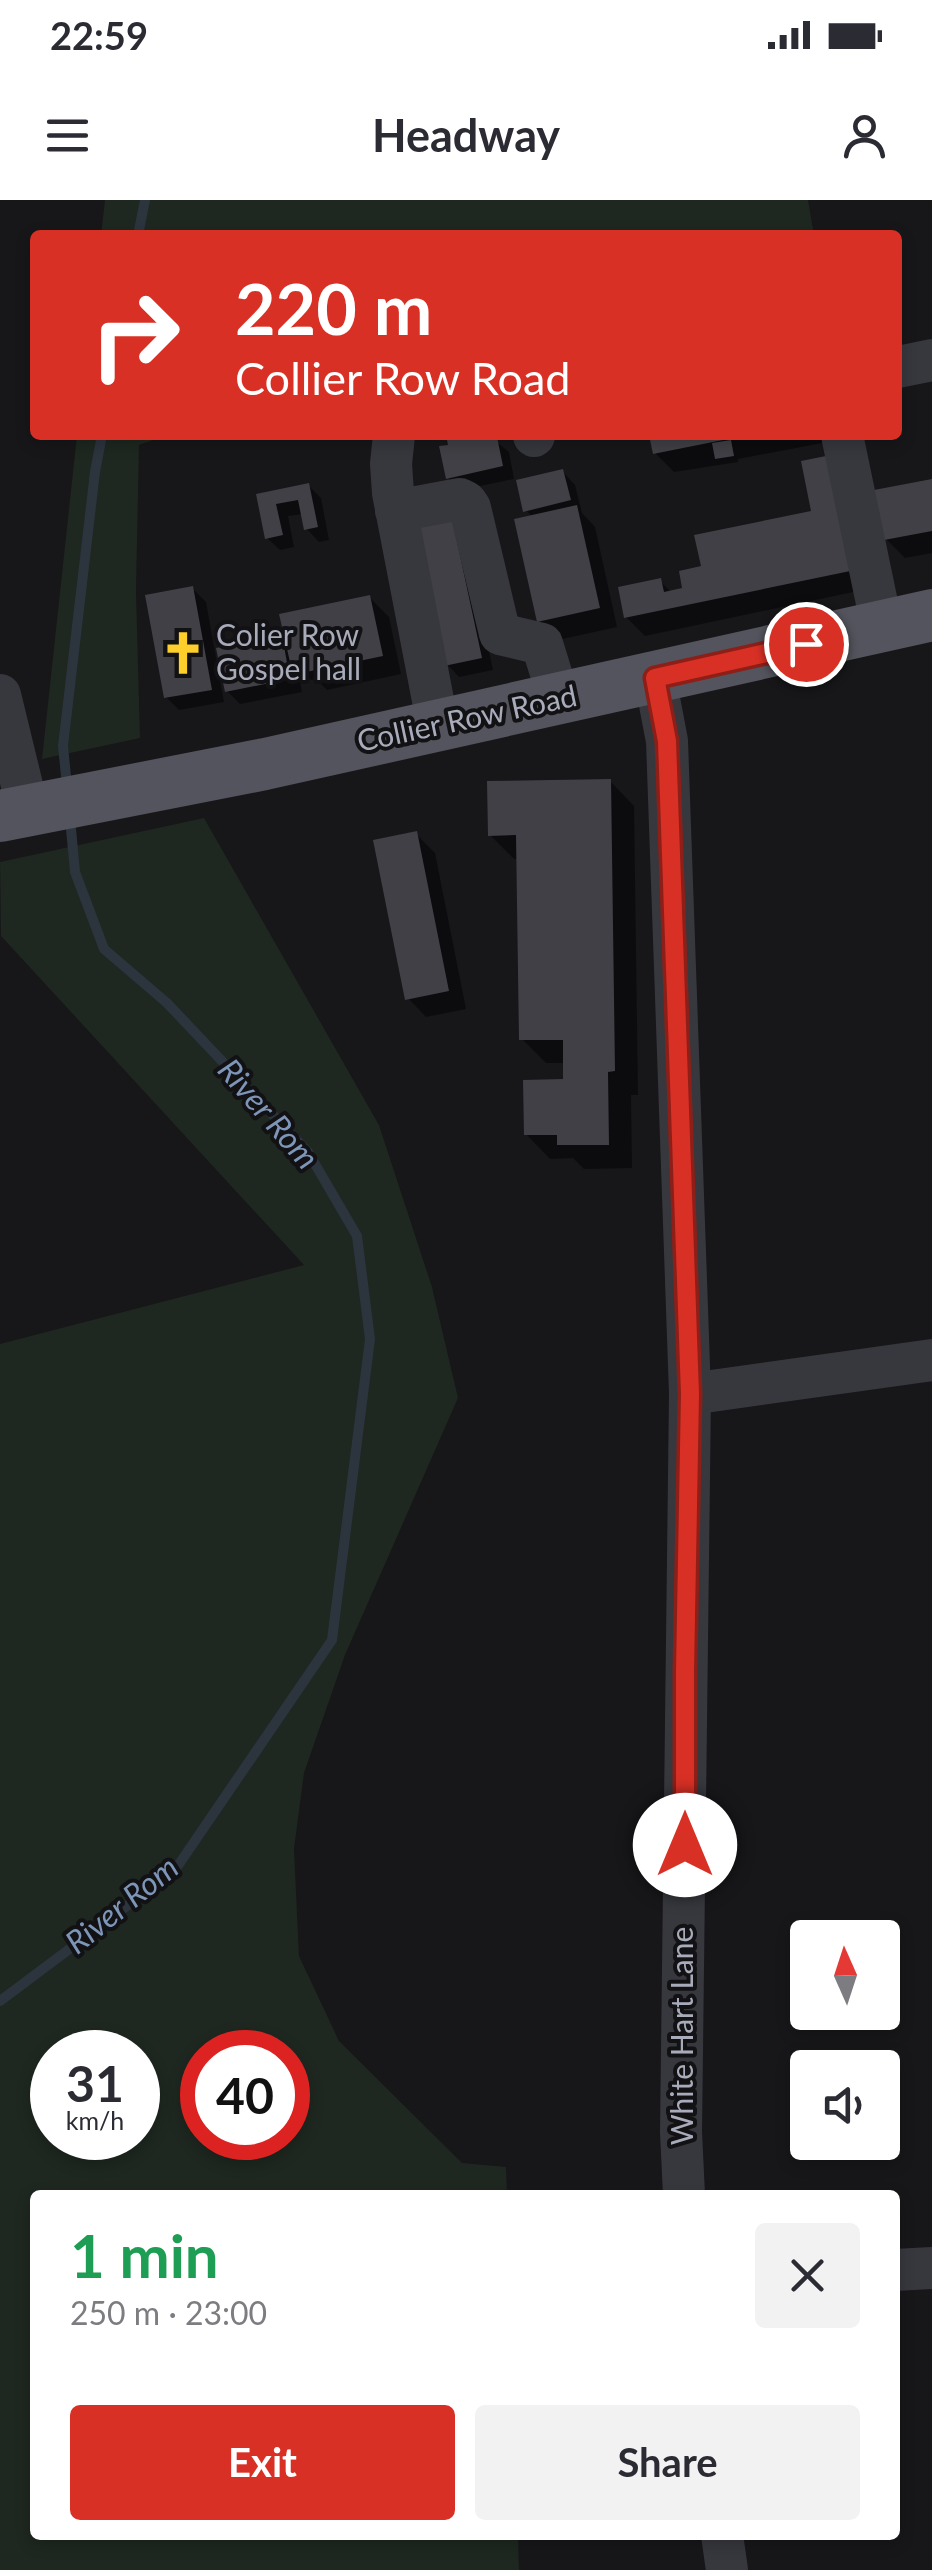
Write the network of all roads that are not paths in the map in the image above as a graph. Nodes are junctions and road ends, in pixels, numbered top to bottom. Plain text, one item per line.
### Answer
1 (932, 360) edge
2 (902, 366) edge
3 (393, 440) edge
4 (843, 440) edge
5 (396, 512) junction
6 (932, 615) edge
7 (882, 627) junction
8 (655, 678) junction
9 (0, 695) edge
10 (559, 699) junction
11 (438, 726) junction
12 (23, 811) edge
13 (932, 1360) edge
14 (690, 1394) junction
15 (684, 2190) edge
16 (932, 2268) edge
17 (900, 2270) edge
18 (723, 2540) edge
19 (728, 2570) edge

1 - 2 street
3 - 5 street
4 - 7 street
5 - 10 street
5 - 11 street
6 - 7 main road, Collier Row Road
7 - 8 main road, Collier Row Road
8 - 10 main road, Collier Row Road
8 - 14 street, White Hart Lane
9 - 12 street
10 - 11 main road, Collier Row Road
11 - 12 main road, Collier Row Road
13 - 14 street
14 - 15 street, White Hart Lane
16 - 17 street
18 - 19 street

